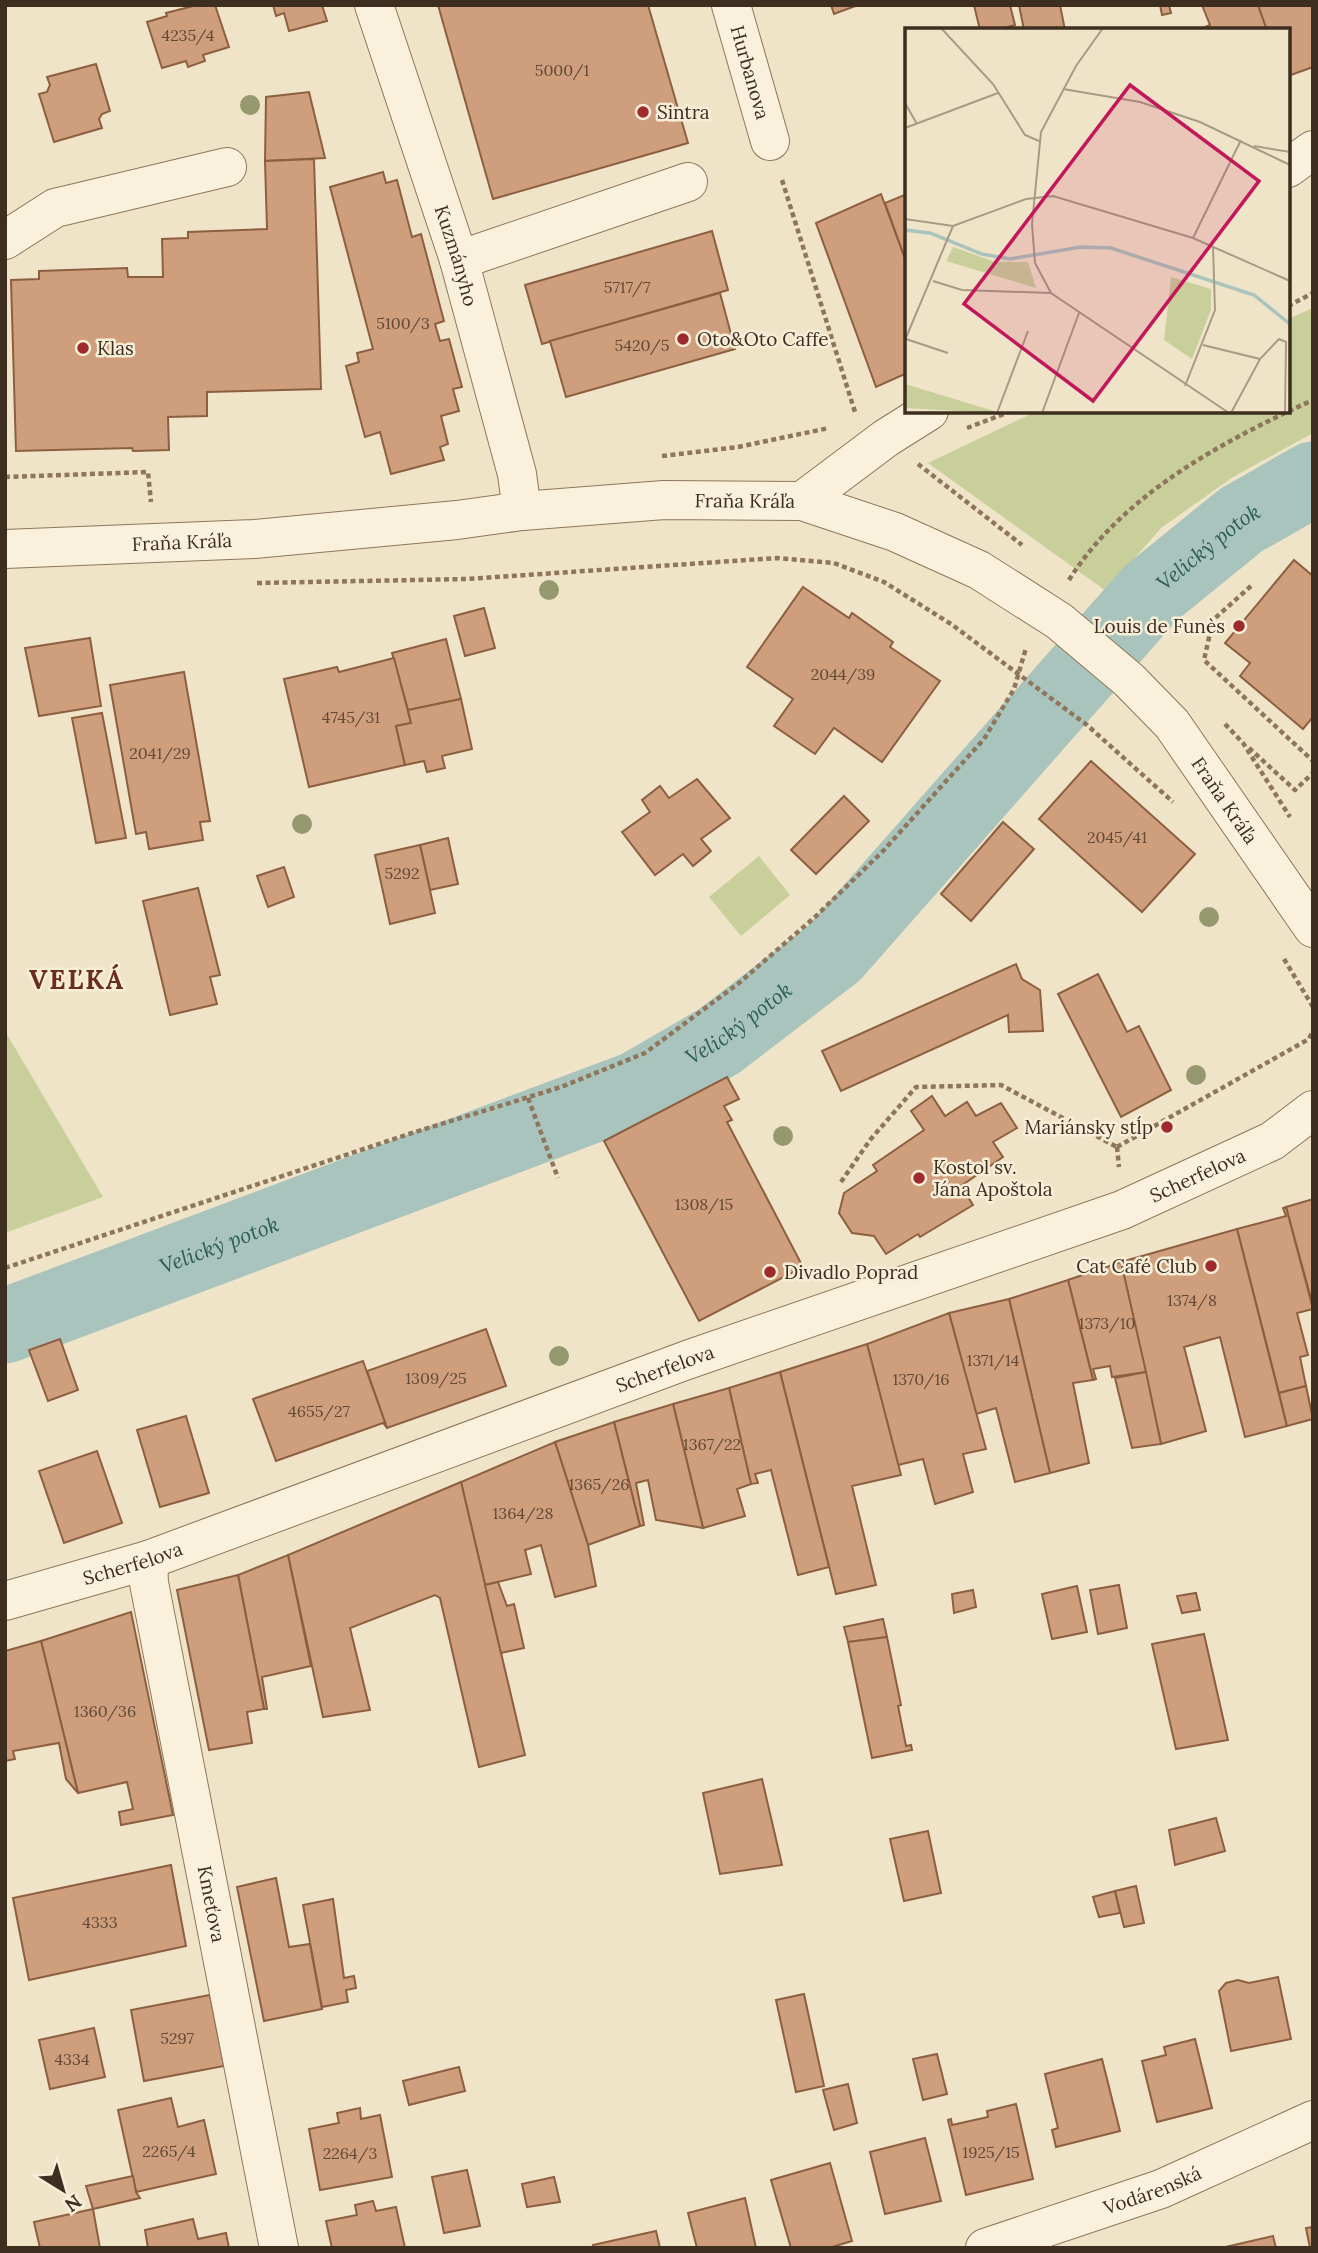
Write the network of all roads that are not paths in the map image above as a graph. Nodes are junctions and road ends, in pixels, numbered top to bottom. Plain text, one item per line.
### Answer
1 (374, 5) edge
2 (731, 5) edge
3 (770, 141) road end
4 (1313, 150) edge
5 (226, 167) dead end
6 (1290, 167) edge
7 (688, 182) dead end
8 (5, 240) edge
9 (459, 260) junction
10 (926, 413) edge
11 (802, 501) junction
12 (522, 511) junction
13 (5, 549) edge
14 (1313, 928) edge
15 (1313, 1110) edge
16 (148, 1560) junction
17 (5, 1601) edge
18 (1313, 2120) edge
19 (279, 2248) edge
20 (985, 2248) edge

1 - 9 street, Kuzmányho
2 - 3 street, Hurbanova
4 - 6 street
5 - 8 street
7 - 9 street
9 - 12 street, Kuzmányho
10 - 11 street
11 - 12 street, Fraňa Kráľa
11 - 14 street, Fraňa Kráľa
12 - 13 street, Fraňa Kráľa
15 - 16 street, Scherfelova
16 - 17 street, Scherfelova
16 - 19 street, Kmeťova
18 - 20 street, Vodárenská

